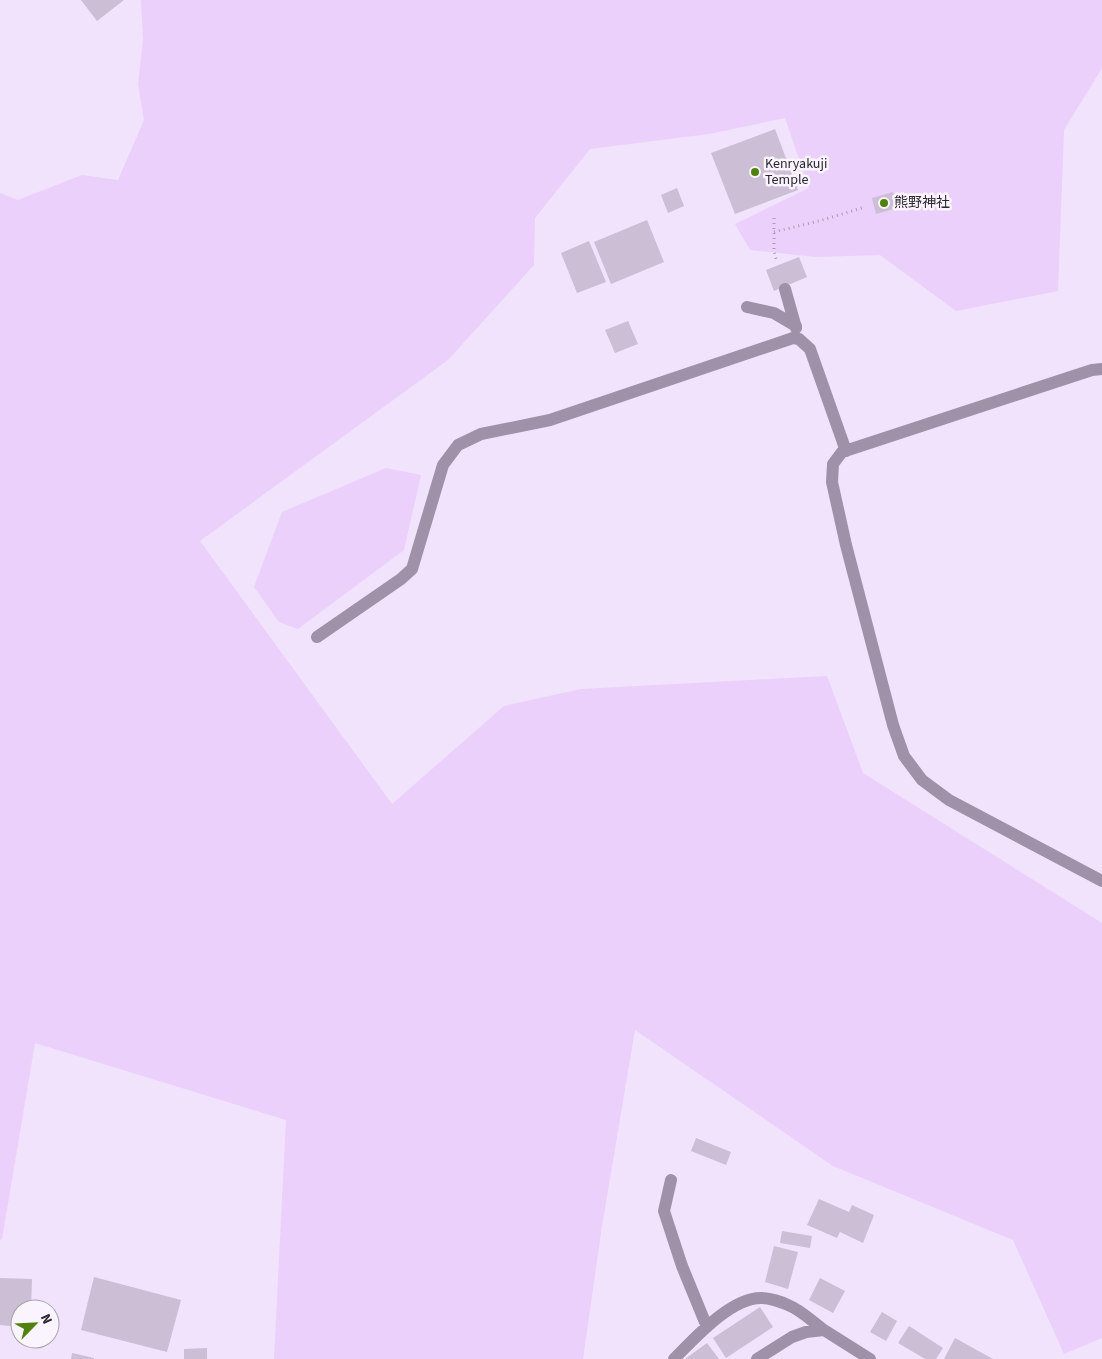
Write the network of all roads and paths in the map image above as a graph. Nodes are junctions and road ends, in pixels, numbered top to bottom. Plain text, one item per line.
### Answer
1 (865, 207) dead end
2 (774, 218) dead end
3 (774, 232) junction
4 (777, 262) dead end
5 (785, 289) dead end
6 (747, 307) dead end
7 (796, 326) junction
8 (799, 339) junction
9 (1102, 369) edge
10 (846, 451) junction
11 (317, 637) dead end
12 (1102, 880) edge
13 (671, 1180) dead end
14 (707, 1327) junction
15 (824, 1330) junction
16 (674, 1359) edge
17 (757, 1359) edge
18 (870, 1359) edge

1 - 3 path
2 - 3 path
3 - 4 path
5 - 7 street
6 - 7 street
7 - 8 street
8 - 10 street
8 - 11 street
9 - 10 street
10 - 12 street
13 - 14 street
14 - 15 street
14 - 16 street
15 - 17 street
15 - 18 street

